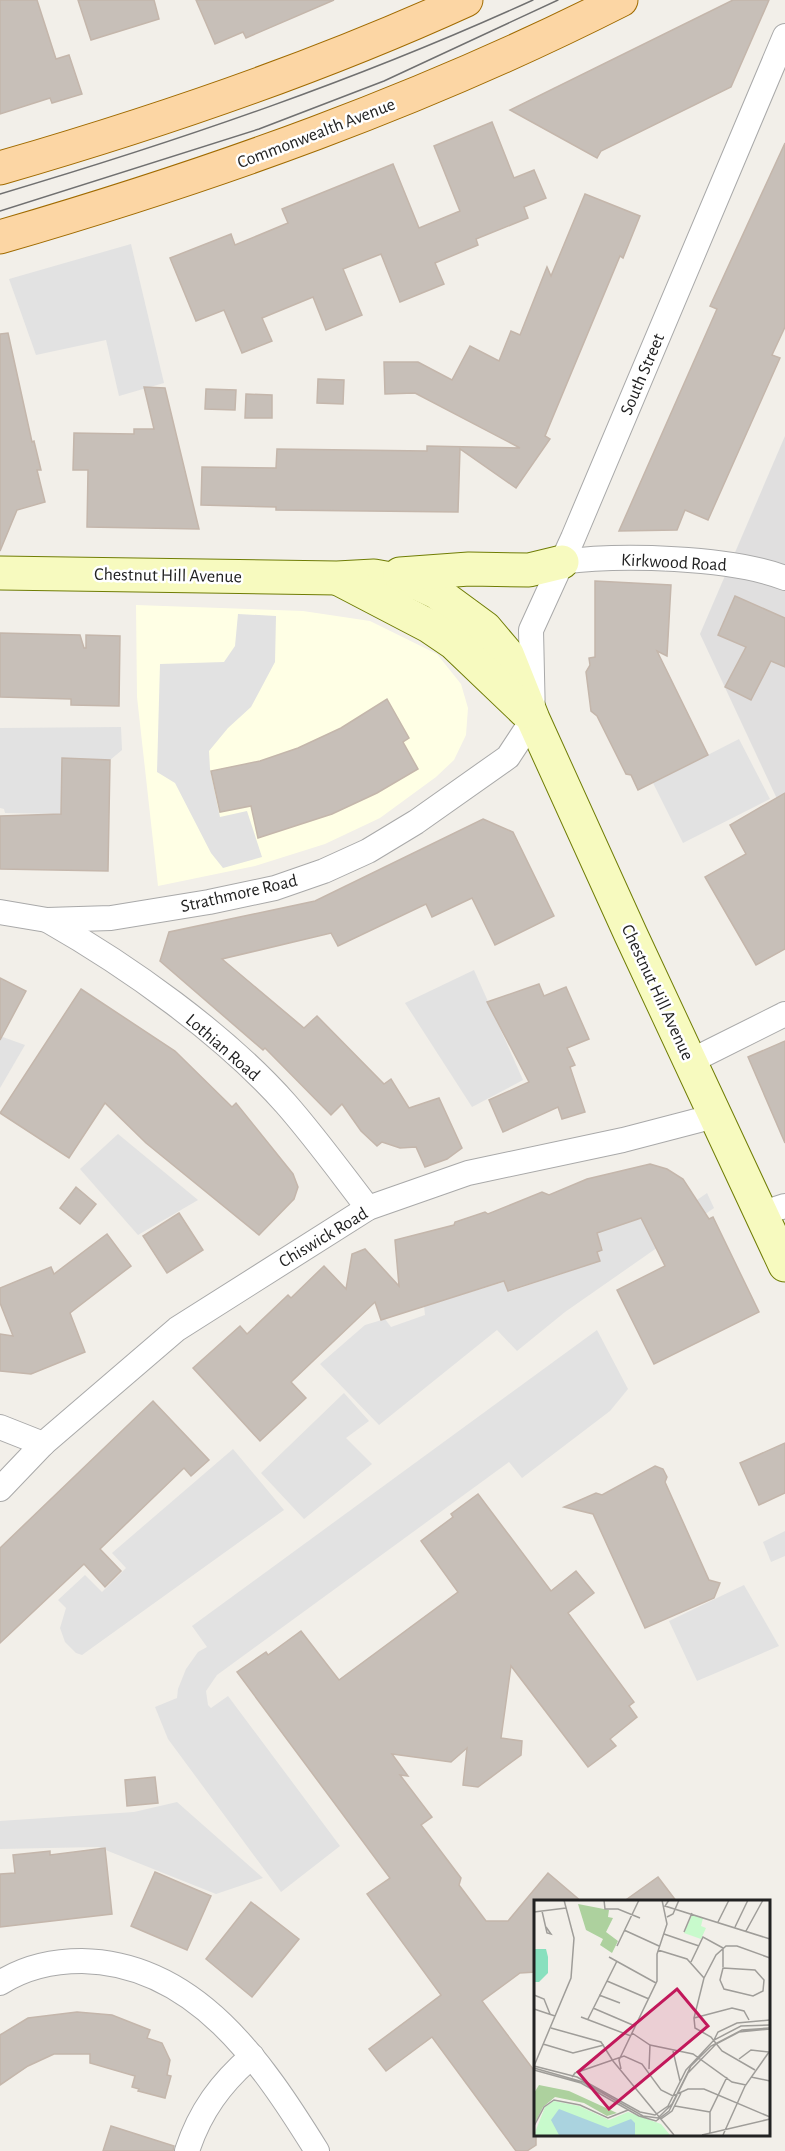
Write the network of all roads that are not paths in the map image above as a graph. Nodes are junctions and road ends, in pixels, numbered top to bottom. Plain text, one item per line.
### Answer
1 (466, 0) edge
2 (621, 0) edge
3 (785, 36) edge
4 (0, 168) edge
5 (0, 237) edge
6 (562, 562) junction
7 (0, 573) edge
8 (374, 576) junction
9 (337, 578) junction
10 (785, 578) edge
11 (533, 719) junction
12 (0, 912) edge
13 (47, 920) junction
14 (785, 1014) edge
15 (691, 1061) junction
16 (715, 1116) junction
17 (368, 1208) junction
18 (774, 1209) edge
19 (785, 1265) edge
20 (0, 1427) edge
21 (43, 1444) junction
22 (0, 1489) edge
23 (0, 1983) edge
24 (252, 2056) junction
25 (187, 2151) edge
26 (317, 2151) edge

1 - 4 main road
2 - 5 main road, Commonwealth Avenue
3 - 6 street, South Street
6 - 8 main road
6 - 10 street, Kirkwood Road
6 - 11 street, South Street
7 - 9 main road, Chestnut Hill Avenue
8 - 9 main road, Chestnut Hill Avenue
8 - 11 main road, Chestnut Hill Avenue
9 - 11 main road, Chestnut Hill Avenue
11 - 13 street, Strathmore Road
11 - 15 main road, Chestnut Hill Avenue
12 - 13 street, Strathmore Road
13 - 17 street, Lothian Road
14 - 15 street
15 - 16 main road, Chestnut Hill Avenue
16 - 17 street, Chiswick Road
16 - 18 main road, Chestnut Hill Avenue
17 - 21 street, Chiswick Road
18 - 19 main road, Chestnut Hill Avenue
20 - 21 street
21 - 22 street, Chiswick Road
23 - 24 street
24 - 25 street
24 - 26 street

